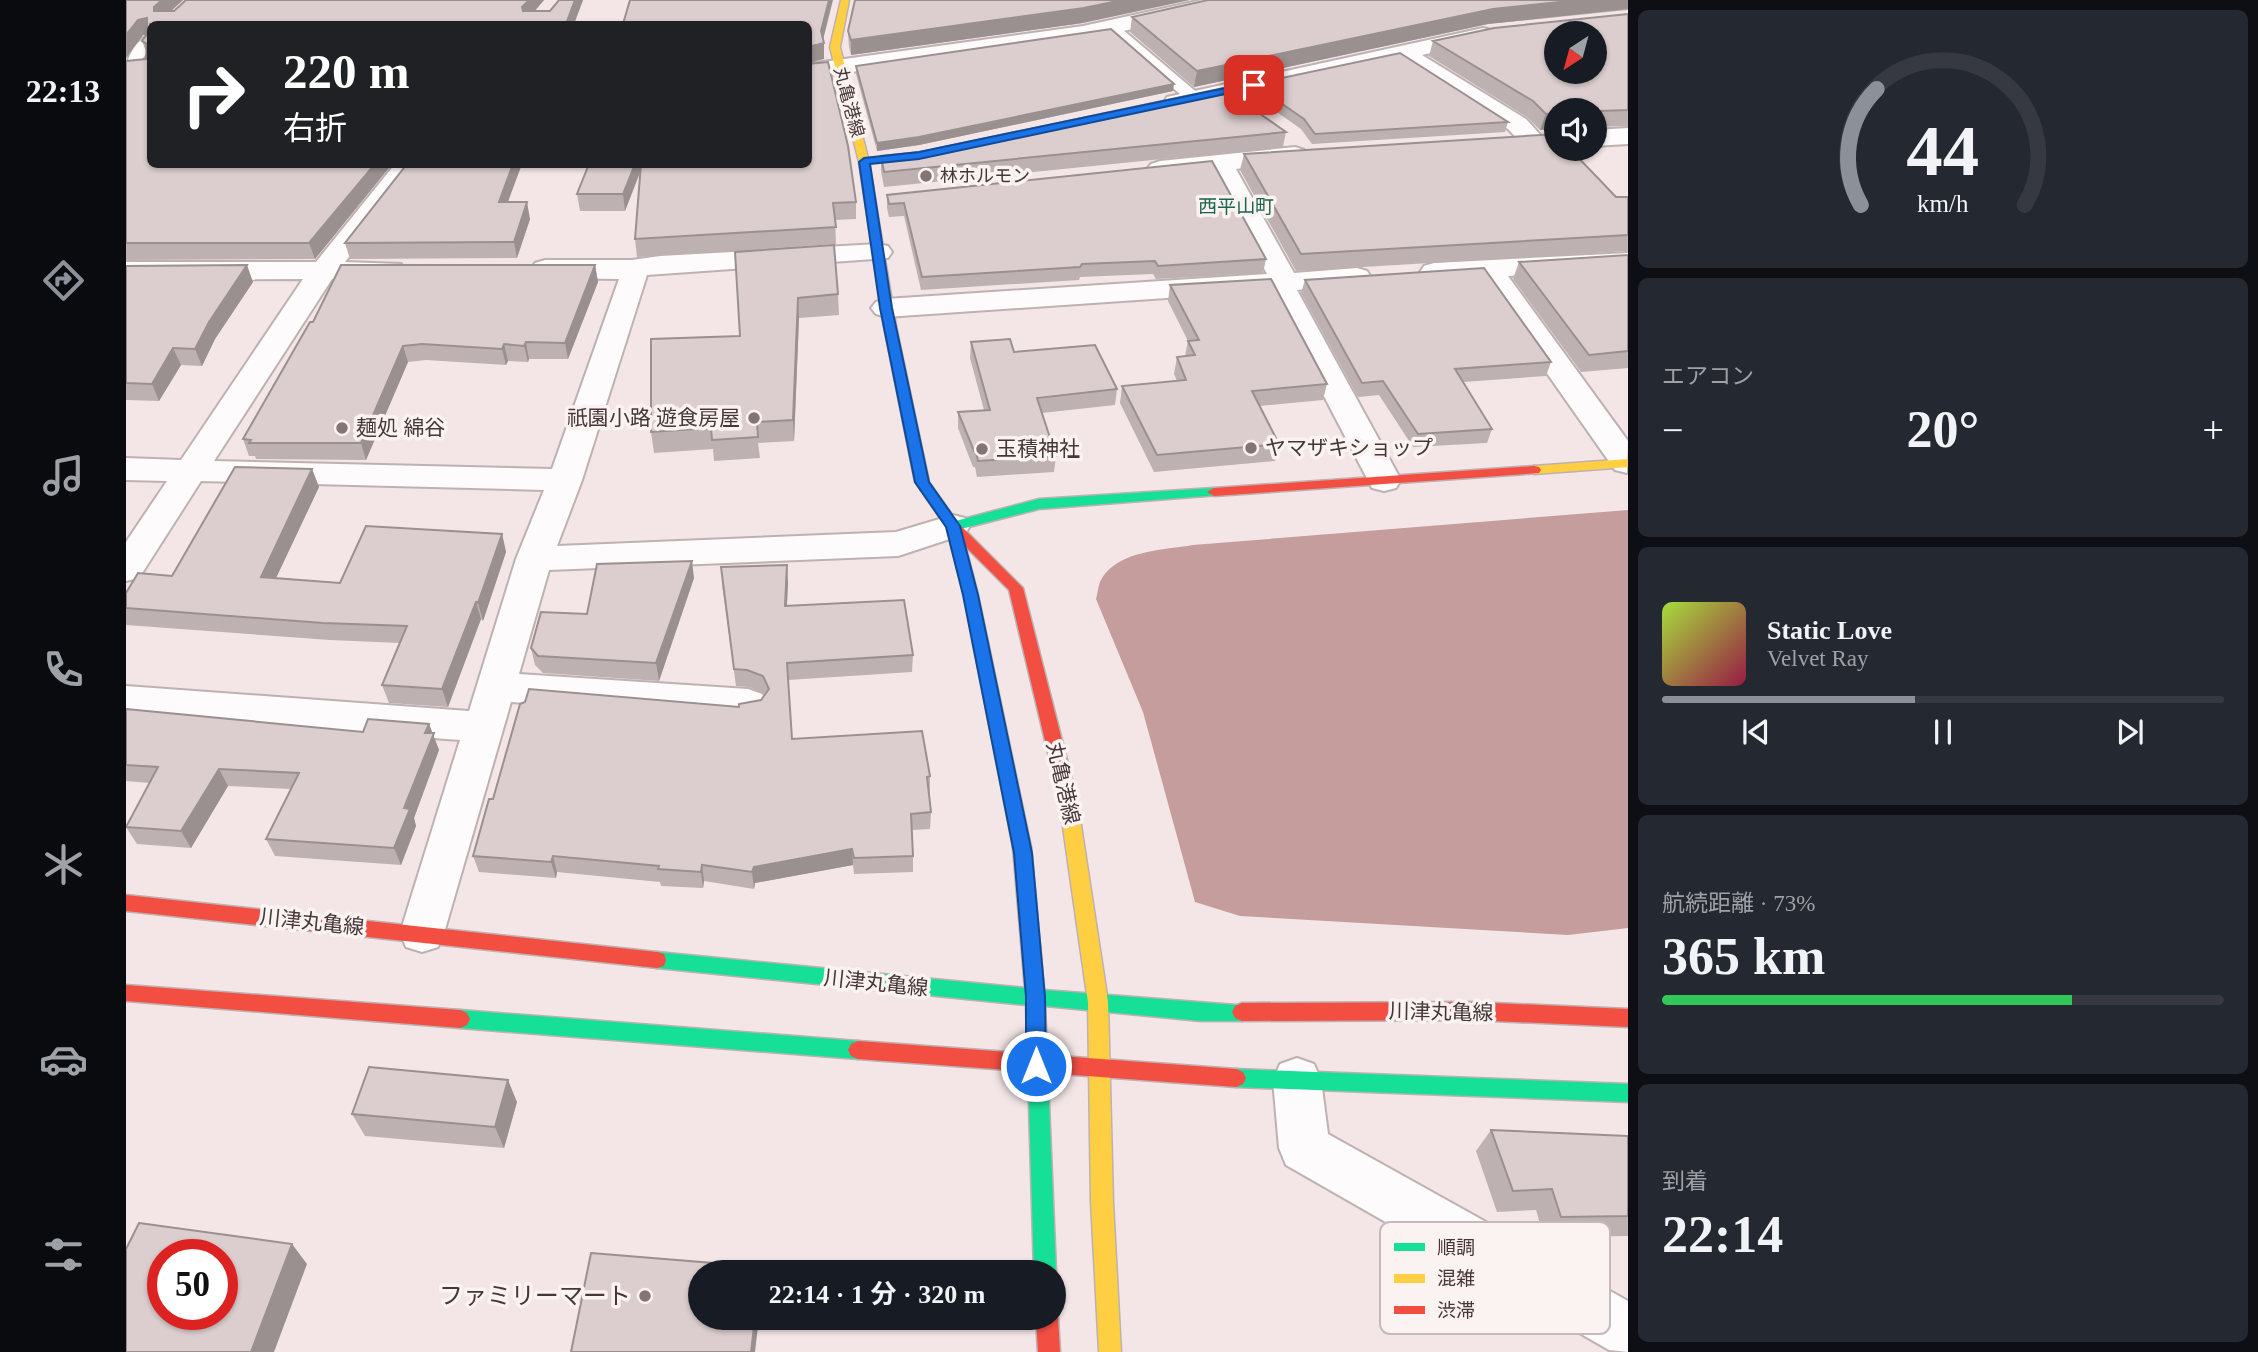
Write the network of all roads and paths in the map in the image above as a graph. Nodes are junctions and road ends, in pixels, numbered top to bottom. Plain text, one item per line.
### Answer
1 (845, 0) edge
2 (1232, 0) edge
3 (1119, 19) junction
4 (1502, 32) edge
5 (147, 45) edge
6 (1402, 53) junction
7 (135, 67) edge
8 (839, 67) junction
9 (812, 70) edge
10 (1226, 91) junction
11 (1194, 98) junction
12 (1155, 106) edge
13 (1248, 106) edge
14 (1281, 129) edge
15 (1628, 136) edge
16 (1607, 137) edge
17 (1544, 140) edge
18 (1497, 142) edge
19 (1220, 163) junction
20 (406, 168) edge
21 (1138, 172) edge
22 (878, 252) junction
23 (1628, 261) edge
24 (416, 269) edge
25 (524, 269) edge
26 (632, 269) junction
27 (1488, 269) junction
28 (126, 271) edge
29 (323, 271) junction
30 (1281, 282) junction
31 (886, 308) junction
32 (1627, 463) edge
33 (126, 468) edge
34 (193, 471) junction
35 (565, 480) junction
36 (1384, 480) junction
37 (953, 526) junction
38 (534, 559) junction
39 (126, 569) edge
40 (495, 687) junction
41 (126, 701) edge
42 (748, 704) edge
43 (483, 727) junction
44 (126, 903) edge
45 (422, 933) junction
46 (126, 993) edge
47 (1035, 997) junction
48 (1098, 1002) junction
49 (1628, 1018) edge
50 (1036, 1066) junction
51 (1101, 1070) junction
52 (1297, 1080) junction
53 (1628, 1093) edge
54 (1435, 1222) edge
55 (1044, 1260) edge
56 (1610, 1321) edge
57 (1048, 1330) edge
58 (1628, 1331) edge
59 (1049, 1352) edge
60 (1110, 1352) edge

1 - 8 main road, 丸亀港線
2 - 3 street
3 - 8 street
3 - 11 lane
4 - 6 street
5 - 7 lane
6 - 10 street
6 - 17 street
8 - 9 street
8 - 22 main road, 丸亀港線
10 - 11 street
10 - 13 street
11 - 12 street
14 - 19 street
15 - 16 street
17 - 18 street
19 - 21 street
19 - 30 street
20 - 29 street
22 - 26 street
22 - 31 main road, 丸亀港線
23 - 27 street
24 - 29 street
25 - 26 street
26 - 35 street
27 - 30 street
27 - 32 street
28 - 29 street
29 - 34 street
30 - 31 street
30 - 36 street
31 - 37 main road, 丸亀港線
32 - 36 main road
33 - 34 street
34 - 35 street
34 - 39 street
35 - 38 street
36 - 37 main road
37 - 38 street
37 - 47 main road, 丸亀港線
37 - 48 main road, 丸亀港線
38 - 40 street
40 - 42 street
40 - 43 street
41 - 43 street
43 - 45 street
44 - 45 main road, 川津丸亀線
45 - 47 main road, 川津丸亀線
46 - 50 main road
47 - 48 main road, 川津丸亀線
47 - 50 main road, 丸亀港線
48 - 49 main road, 川津丸亀線
48 - 51 main road, 丸亀港線
50 - 51 main road
50 - 55 main road, 丸亀港線
51 - 52 main road
51 - 60 main road, 丸亀港線
52 - 53 main road
52 - 54 street
56 - 58 street
57 - 59 main road

